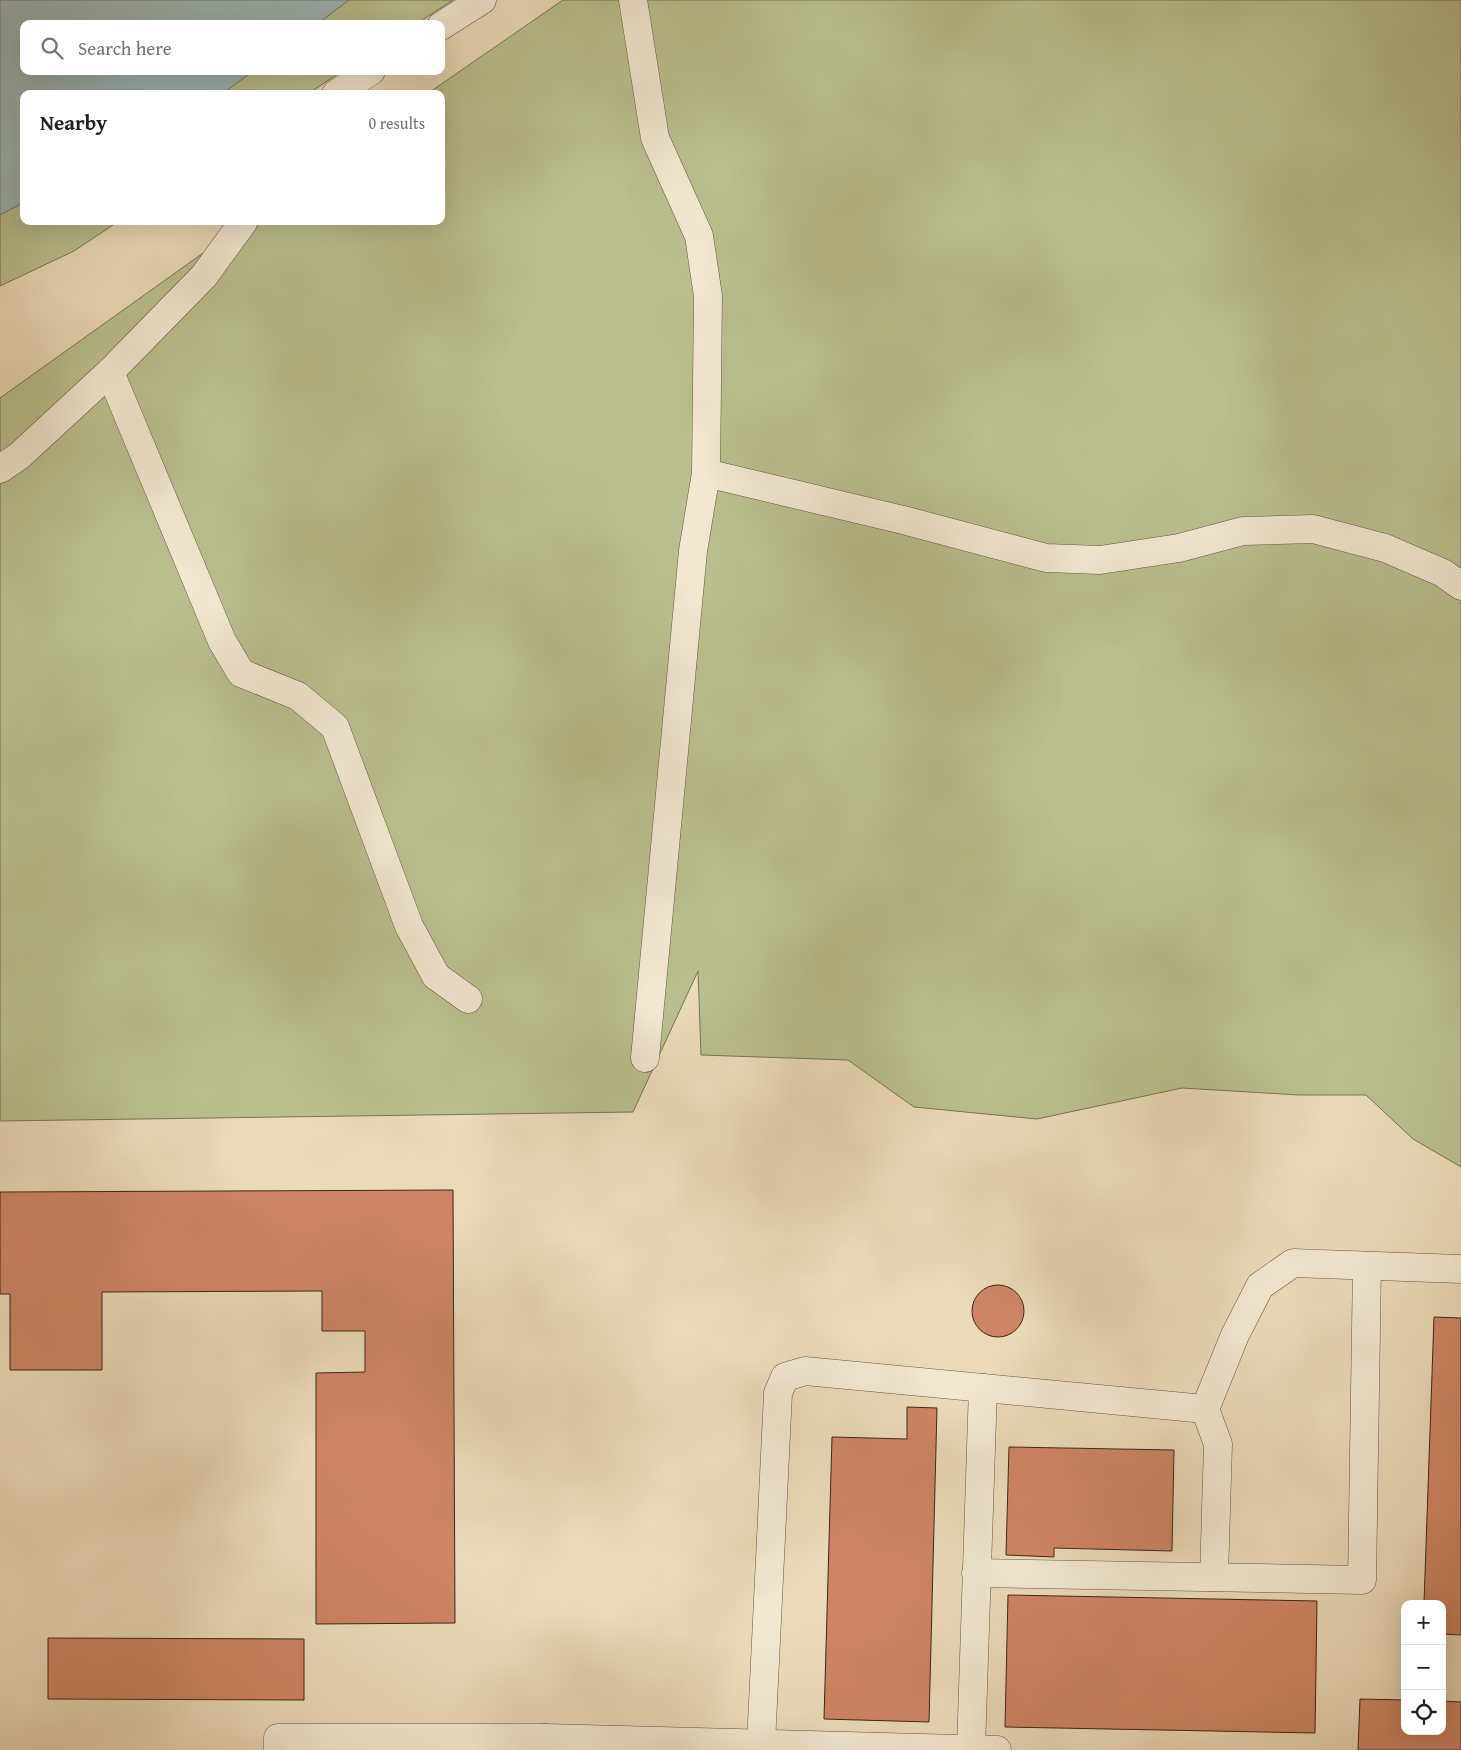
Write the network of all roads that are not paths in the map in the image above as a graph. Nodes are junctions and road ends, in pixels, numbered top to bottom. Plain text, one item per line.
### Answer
1 (482, 0) edge
2 (633, 0) edge
3 (445, 23) edge
4 (365, 75) edge
5 (342, 90) edge
6 (241, 225) edge
7 (110, 372) junction
8 (0, 469) edge
9 (706, 473) junction
10 (1461, 586) edge
11 (468, 999) dead end
12 (646, 1058) dead end
13 (1367, 1266) junction
14 (1461, 1269) edge
15 (983, 1388) junction
16 (1205, 1409) junction
17 (976, 1573) junction
18 (1214, 1577) junction
19 (545, 1744) edge
20 (761, 1744) junction
21 (971, 1749) edge
22 (278, 1750) edge
23 (997, 1750) edge

1 - 3 lane
2 - 9 lane
4 - 5 lane
6 - 7 lane
7 - 8 lane
7 - 11 lane
9 - 10 lane
9 - 12 lane
13 - 14 lane
13 - 16 lane
13 - 18 lane
15 - 16 lane
15 - 17 lane
15 - 20 lane
16 - 18 lane
17 - 18 lane
17 - 21 lane
19 - 20 lane
19 - 22 lane
20 - 21 lane
21 - 23 lane

